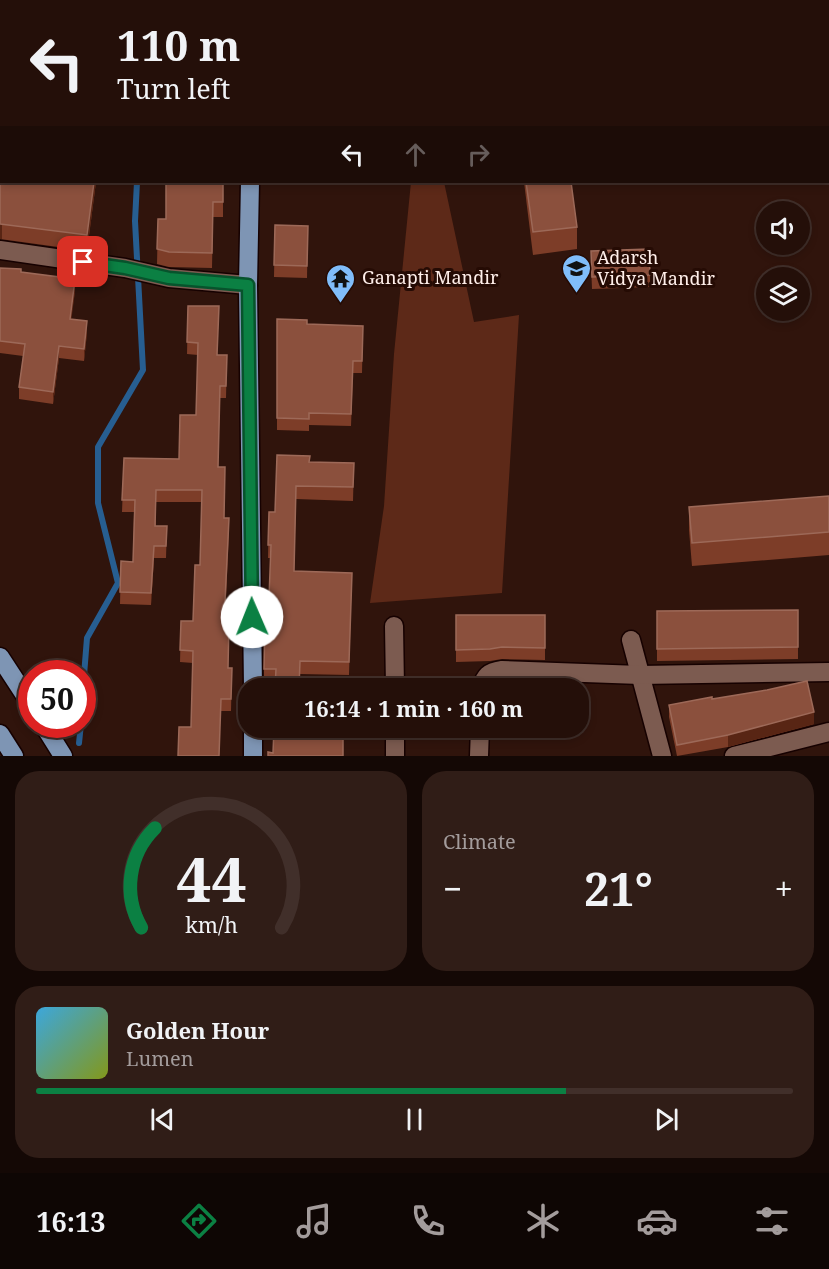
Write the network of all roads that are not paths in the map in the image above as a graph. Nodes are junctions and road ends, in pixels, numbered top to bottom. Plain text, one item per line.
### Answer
1 (250, 183) edge
2 (0, 250) edge
3 (248, 285) junction
4 (394, 626) dead end
5 (631, 640) dead end
6 (0, 657) edge
7 (829, 672) edge
8 (640, 675) junction
9 (252, 678) edge
10 (395, 678) edge
11 (485, 678) edge
12 (18, 685) edge
13 (829, 732) edge
14 (0, 734) edge
15 (52, 738) edge
16 (253, 738) edge
17 (395, 738) edge
18 (480, 738) edge
19 (14, 756) edge
20 (63, 756) edge
21 (253, 756) edge
22 (395, 756) edge
23 (479, 756) edge
24 (662, 756) edge
25 (734, 756) edge

1 - 3 main road
2 - 3 street
3 - 9 main road
4 - 10 street
5 - 8 street
6 - 12 main road
7 - 8 street
8 - 11 street
8 - 24 street
13 - 25 street
14 - 19 main road
15 - 20 main road
16 - 21 main road
17 - 22 street
18 - 23 street

